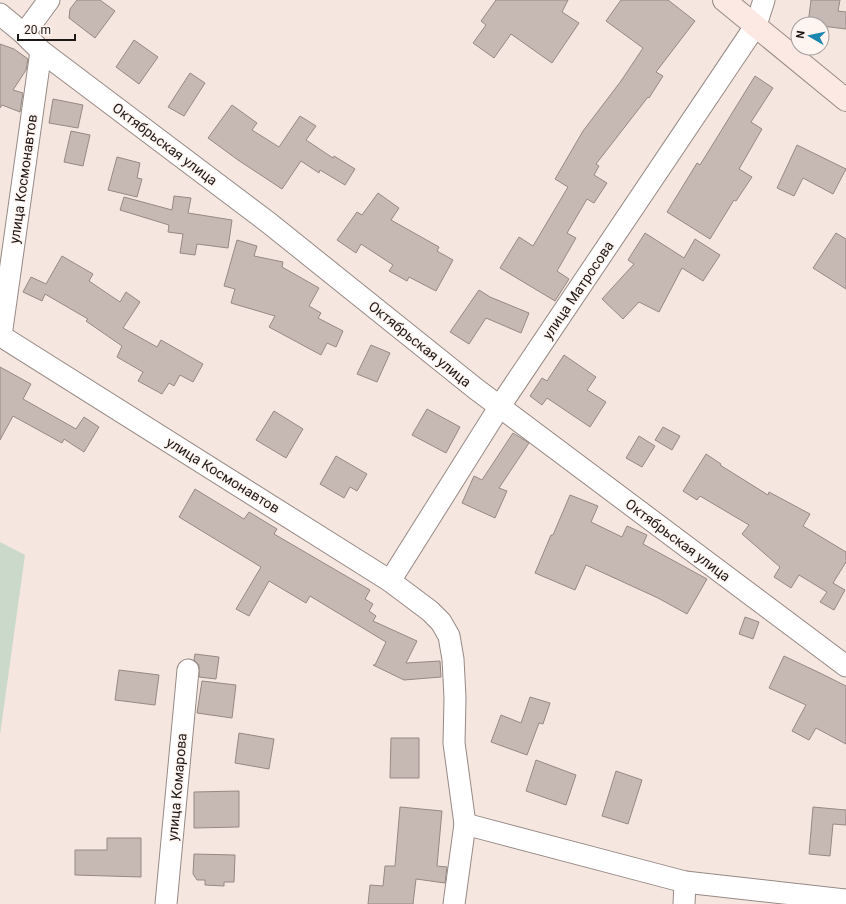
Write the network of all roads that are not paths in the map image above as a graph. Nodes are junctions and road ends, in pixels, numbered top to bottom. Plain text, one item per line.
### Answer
1 (49, 0) edge
2 (724, 0) edge
3 (764, 0) edge
4 (0, 14) edge
5 (756, 25) junction
6 (24, 34) junction
7 (41, 51) junction
8 (846, 100) edge
9 (500, 406) junction
10 (390, 581) junction
11 (846, 666) edge
12 (188, 670) dead end
13 (465, 824) junction
14 (685, 882) junction
15 (846, 900) edge
16 (166, 904) edge
17 (454, 904) edge
18 (684, 904) edge

1 - 6 street
2 - 5 street
3 - 5 street, улица Матросова
4 - 6 street, Октябрьская улица
5 - 8 street
5 - 9 street, улица Матросова
6 - 7 street, Октябрьская улица
7 - 9 street, Октябрьская улица
7 - 10 street, улица Космонавтов
9 - 10 street, улица Матросова
9 - 11 street, Октябрьская улица
10 - 13 street, улица Космонавтов
12 - 16 street, улица Комарова
13 - 14 street
13 - 17 street, улица Космонавтов
14 - 15 street
14 - 18 street

